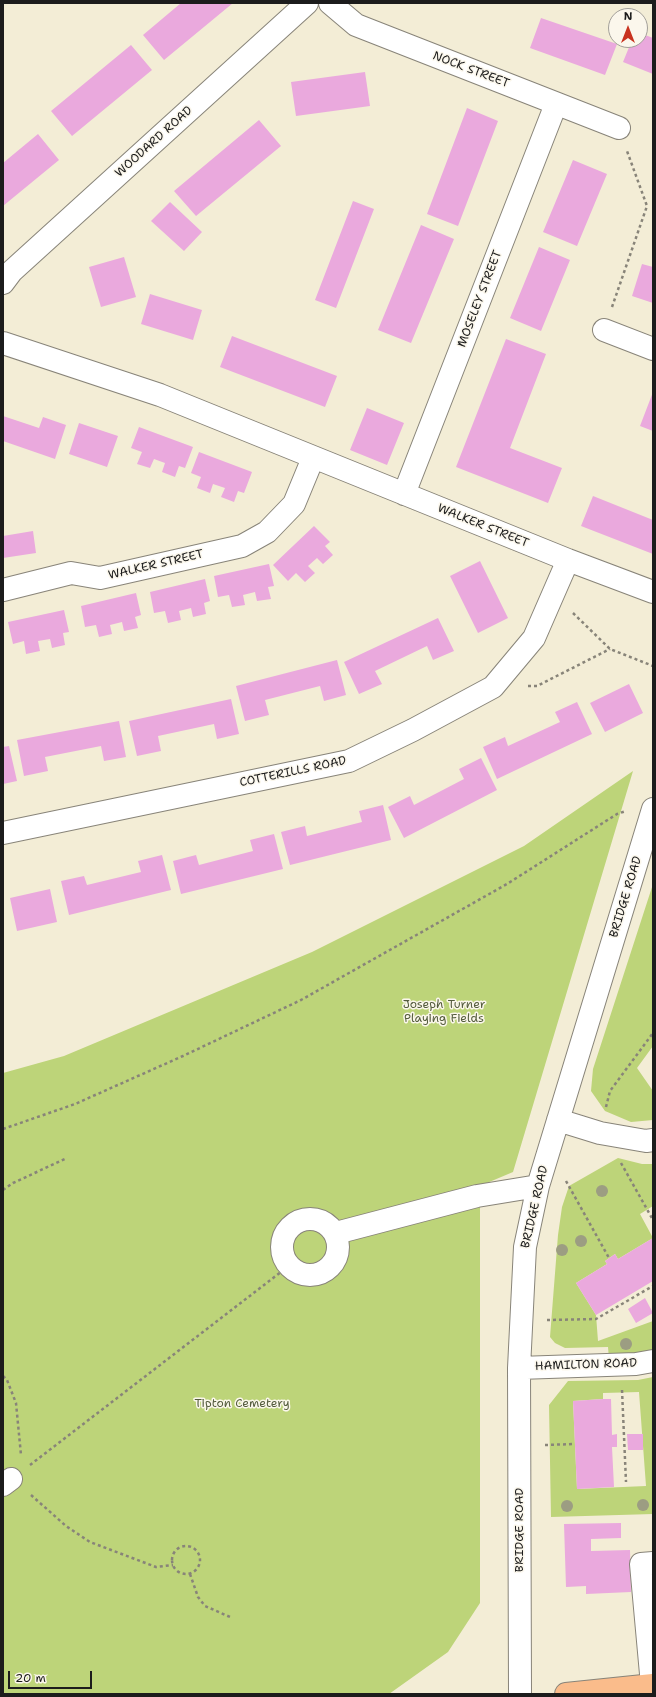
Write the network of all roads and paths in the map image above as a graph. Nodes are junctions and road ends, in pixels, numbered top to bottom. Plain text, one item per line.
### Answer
1 (307, 3) edge
2 (330, 3) edge
3 (556, 104) junction
4 (619, 128) joint
5 (3, 283) edge
6 (604, 330) joint
7 (3, 343) edge
8 (653, 349) edge
9 (313, 458) junction
10 (404, 494) junction
11 (568, 560) junction
12 (3, 590) edge
13 (653, 592) edge
14 (553, 593) junction
15 (610, 649) junction
16 (653, 666) edge
17 (494, 687) junction
18 (653, 809) edge
19 (631, 810) dead end
20 (3, 833) edge
21 (653, 1033) edge
22 (558, 1120) junction
23 (3, 1129) edge
24 (600, 1133) junction
25 (653, 1140) edge
26 (67, 1158) dead end
27 (618, 1158) dead end
28 (564, 1176) dead end
29 (538, 1186) junction
30 (3, 1190) edge
31 (653, 1220) edge
32 (336, 1233) junction
33 (609, 1258) dead end
34 (290, 1265) junction
35 (653, 1286) edge
36 (542, 1320) dead end
37 (653, 1361) edge
38 (620, 1364) junction
39 (519, 1368) junction
40 (3, 1376) edge
41 (13, 1478) edge
42 (626, 1482) dead end
43 (653, 1563) edge
44 (173, 1565) junction
45 (190, 1574) junction
46 (230, 1617) dead end
47 (650, 1688) edge
48 (520, 1694) edge
49 (566, 1694) edge

1 - 5 street, WOODARD ROAD
2 - 3 street, NOCK STREET
3 - 4 street, NOCK STREET
3 - 10 street, MOSELEY STREET
4 - 6 path
6 - 8 street
7 - 9 street, WALKER STREET
9 - 10 street, WALKER STREET
9 - 12 street, WALKER STREET
10 - 11 street, WALKER STREET
11 - 13 street, WALKER STREET
11 - 14 street, COTTERILLS ROAD
14 - 15 path
14 - 17 street, COTTERILLS ROAD
15 - 16 path
15 - 17 path
17 - 20 street, COTTERILLS ROAD
18 - 22 street, BRIDGE ROAD
19 - 23 path
21 - 24 path
22 - 24 street
22 - 29 street, BRIDGE ROAD
24 - 25 street
26 - 30 path
27 - 31 path
28 - 33 path
29 - 32 street
29 - 39 street, BRIDGE ROAD
32 - 34 street
32 - 34 street
34 - 41 path
35 - 36 path
37 - 38 street, HAMILTON ROAD
38 - 39 street, HAMILTON ROAD
38 - 42 path
39 - 48 street, BRIDGE ROAD
40 - 41 path
41 - 44 path
43 - 47 street
44 - 45 path
44 - 45 path
45 - 46 path
47 - 49 main road

